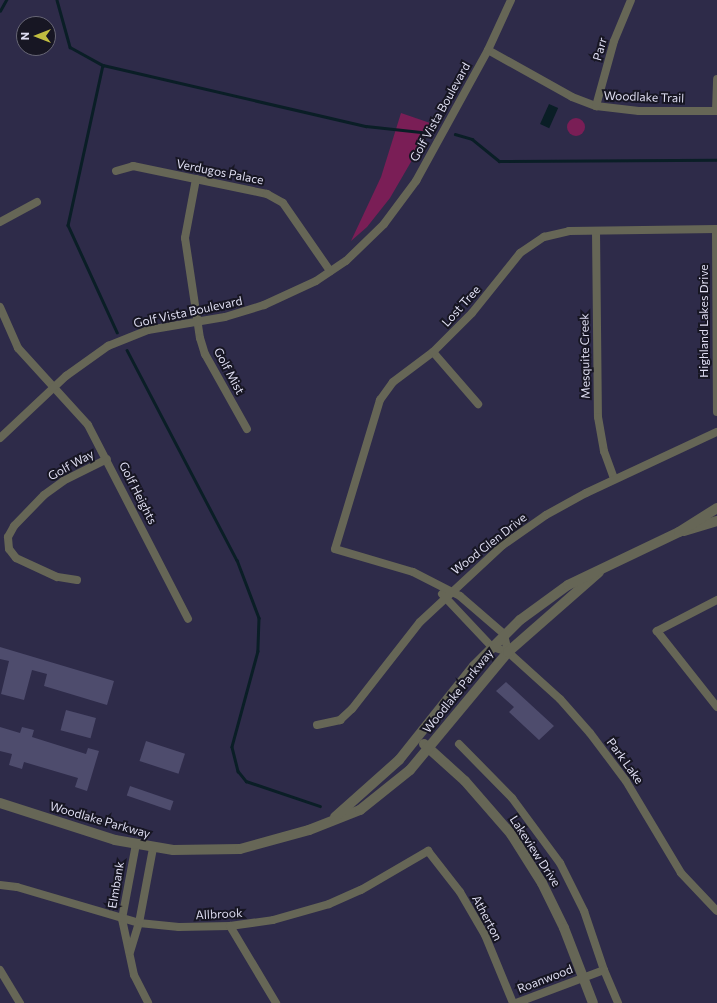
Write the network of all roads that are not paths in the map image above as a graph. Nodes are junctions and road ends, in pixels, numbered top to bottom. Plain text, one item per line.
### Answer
1 (511, 0) edge
2 (631, 0) edge
3 (488, 50) junction
4 (717, 79) edge
5 (596, 106) junction
6 (716, 111) edge
7 (116, 171) dead end
8 (196, 179) junction
9 (37, 202) dead end
10 (0, 222) edge
11 (716, 229) edge
12 (596, 231) junction
13 (330, 271) junction
14 (0, 307) edge
15 (197, 322) junction
16 (434, 352) junction
17 (54, 387) junction
18 (478, 404) dead end
19 (717, 412) edge
20 (247, 429) dead end
21 (717, 432) edge
22 (0, 438) edge
23 (107, 459) junction
24 (614, 479) junction
25 (717, 508) edge
26 (717, 521) edge
27 (679, 532) junction
28 (600, 572) junction
29 (77, 580) dead end
30 (440, 587) junction
31 (450, 591) junction
32 (443, 598) junction
33 (717, 600) edge
34 (478, 614) junction
35 (188, 619) dead end
36 (469, 624) junction
37 (504, 634) junction
38 (492, 647) junction
39 (508, 652) junction
40 (717, 707) edge
41 (317, 725) dead end
42 (418, 739) junction
43 (459, 744) dead end
44 (429, 748) junction
45 (0, 803) edge
46 (333, 818) junction
47 (136, 844) junction
48 (153, 848) junction
49 (428, 851) joint
50 (0, 885) edge
51 (717, 911) edge
52 (122, 919) junction
53 (139, 923) junction
54 (230, 926) junction
55 (129, 953) junction
56 (0, 970) edge
57 (604, 970) junction
58 (583, 978) junction
59 (20, 1003) edge
60 (148, 1003) edge
61 (276, 1003) edge
62 (514, 1003) edge
63 (593, 1003) edge
64 (618, 1003) edge

1 - 3 street, Golf Vista Boulevard
2 - 5 street, Parr
3 - 5 street, Woodlake Trail
3 - 13 street, Golf Vista Boulevard
4 - 6 street
5 - 6 street, Woodlake Trail
7 - 8 street, Verdugos Palace
8 - 13 street, Verdugos Palace
8 - 15 street, Golf Mist
9 - 10 street
11 - 12 street, Lost Tree
11 - 19 street, Highland Lakes Drive
12 - 16 street, Lost Tree
12 - 24 street, Mesquite Creek
13 - 15 street, Golf Vista Boulevard
14 - 17 street, Golf Heights
15 - 17 street, Golf Vista Boulevard
15 - 20 street, Golf Mist
16 - 18 street
16 - 30 street, Lost Tree
17 - 22 street, Golf Vista Boulevard
17 - 23 street, Golf Heights
21 - 24 street, Wood Glen Drive
23 - 29 street, Golf Way
23 - 35 street, Golf Heights
24 - 31 street, Wood Glen Drive
25 - 27 street, Woodlake Parkway
26 - 27 street, Woodlake Parkway
27 - 28 street, Woodlake Parkway
28 - 37 street, Woodlake Parkway
28 - 39 street, Woodlake Parkway
30 - 31 street
30 - 32 street
31 - 32 street, Wood Glen Drive
31 - 34 street
32 - 36 street
32 - 41 street, Wood Glen Drive
33 - 40 street
34 - 36 street
34 - 37 street
36 - 38 street
37 - 38 street, Woodlake Parkway
37 - 39 street
38 - 39 street, Park Lake
38 - 42 street, Woodlake Parkway
39 - 44 street, Woodlake Parkway
39 - 51 street, Park Lake
42 - 44 street, Lakeview Drive
42 - 46 street, Woodlake Parkway
43 - 57 street
44 - 46 street, Woodlake Parkway
44 - 58 street, Lakeview Drive
45 - 47 street, Woodlake Parkway
46 - 48 street, Woodlake Parkway
47 - 48 street, Woodlake Parkway
47 - 52 street, Elmbank
48 - 53 street
49 - 54 street, Allbrook
49 - 62 street, Atherton
50 - 52 street, Allbrook
52 - 53 street, Allbrook
52 - 55 street, Elmbank
53 - 54 street, Allbrook
53 - 55 street
54 - 61 street
55 - 60 street, Elmbank
56 - 59 street
57 - 58 street, Roanwood
57 - 64 street
58 - 62 street, Roanwood
58 - 63 street, Lakeview Drive

